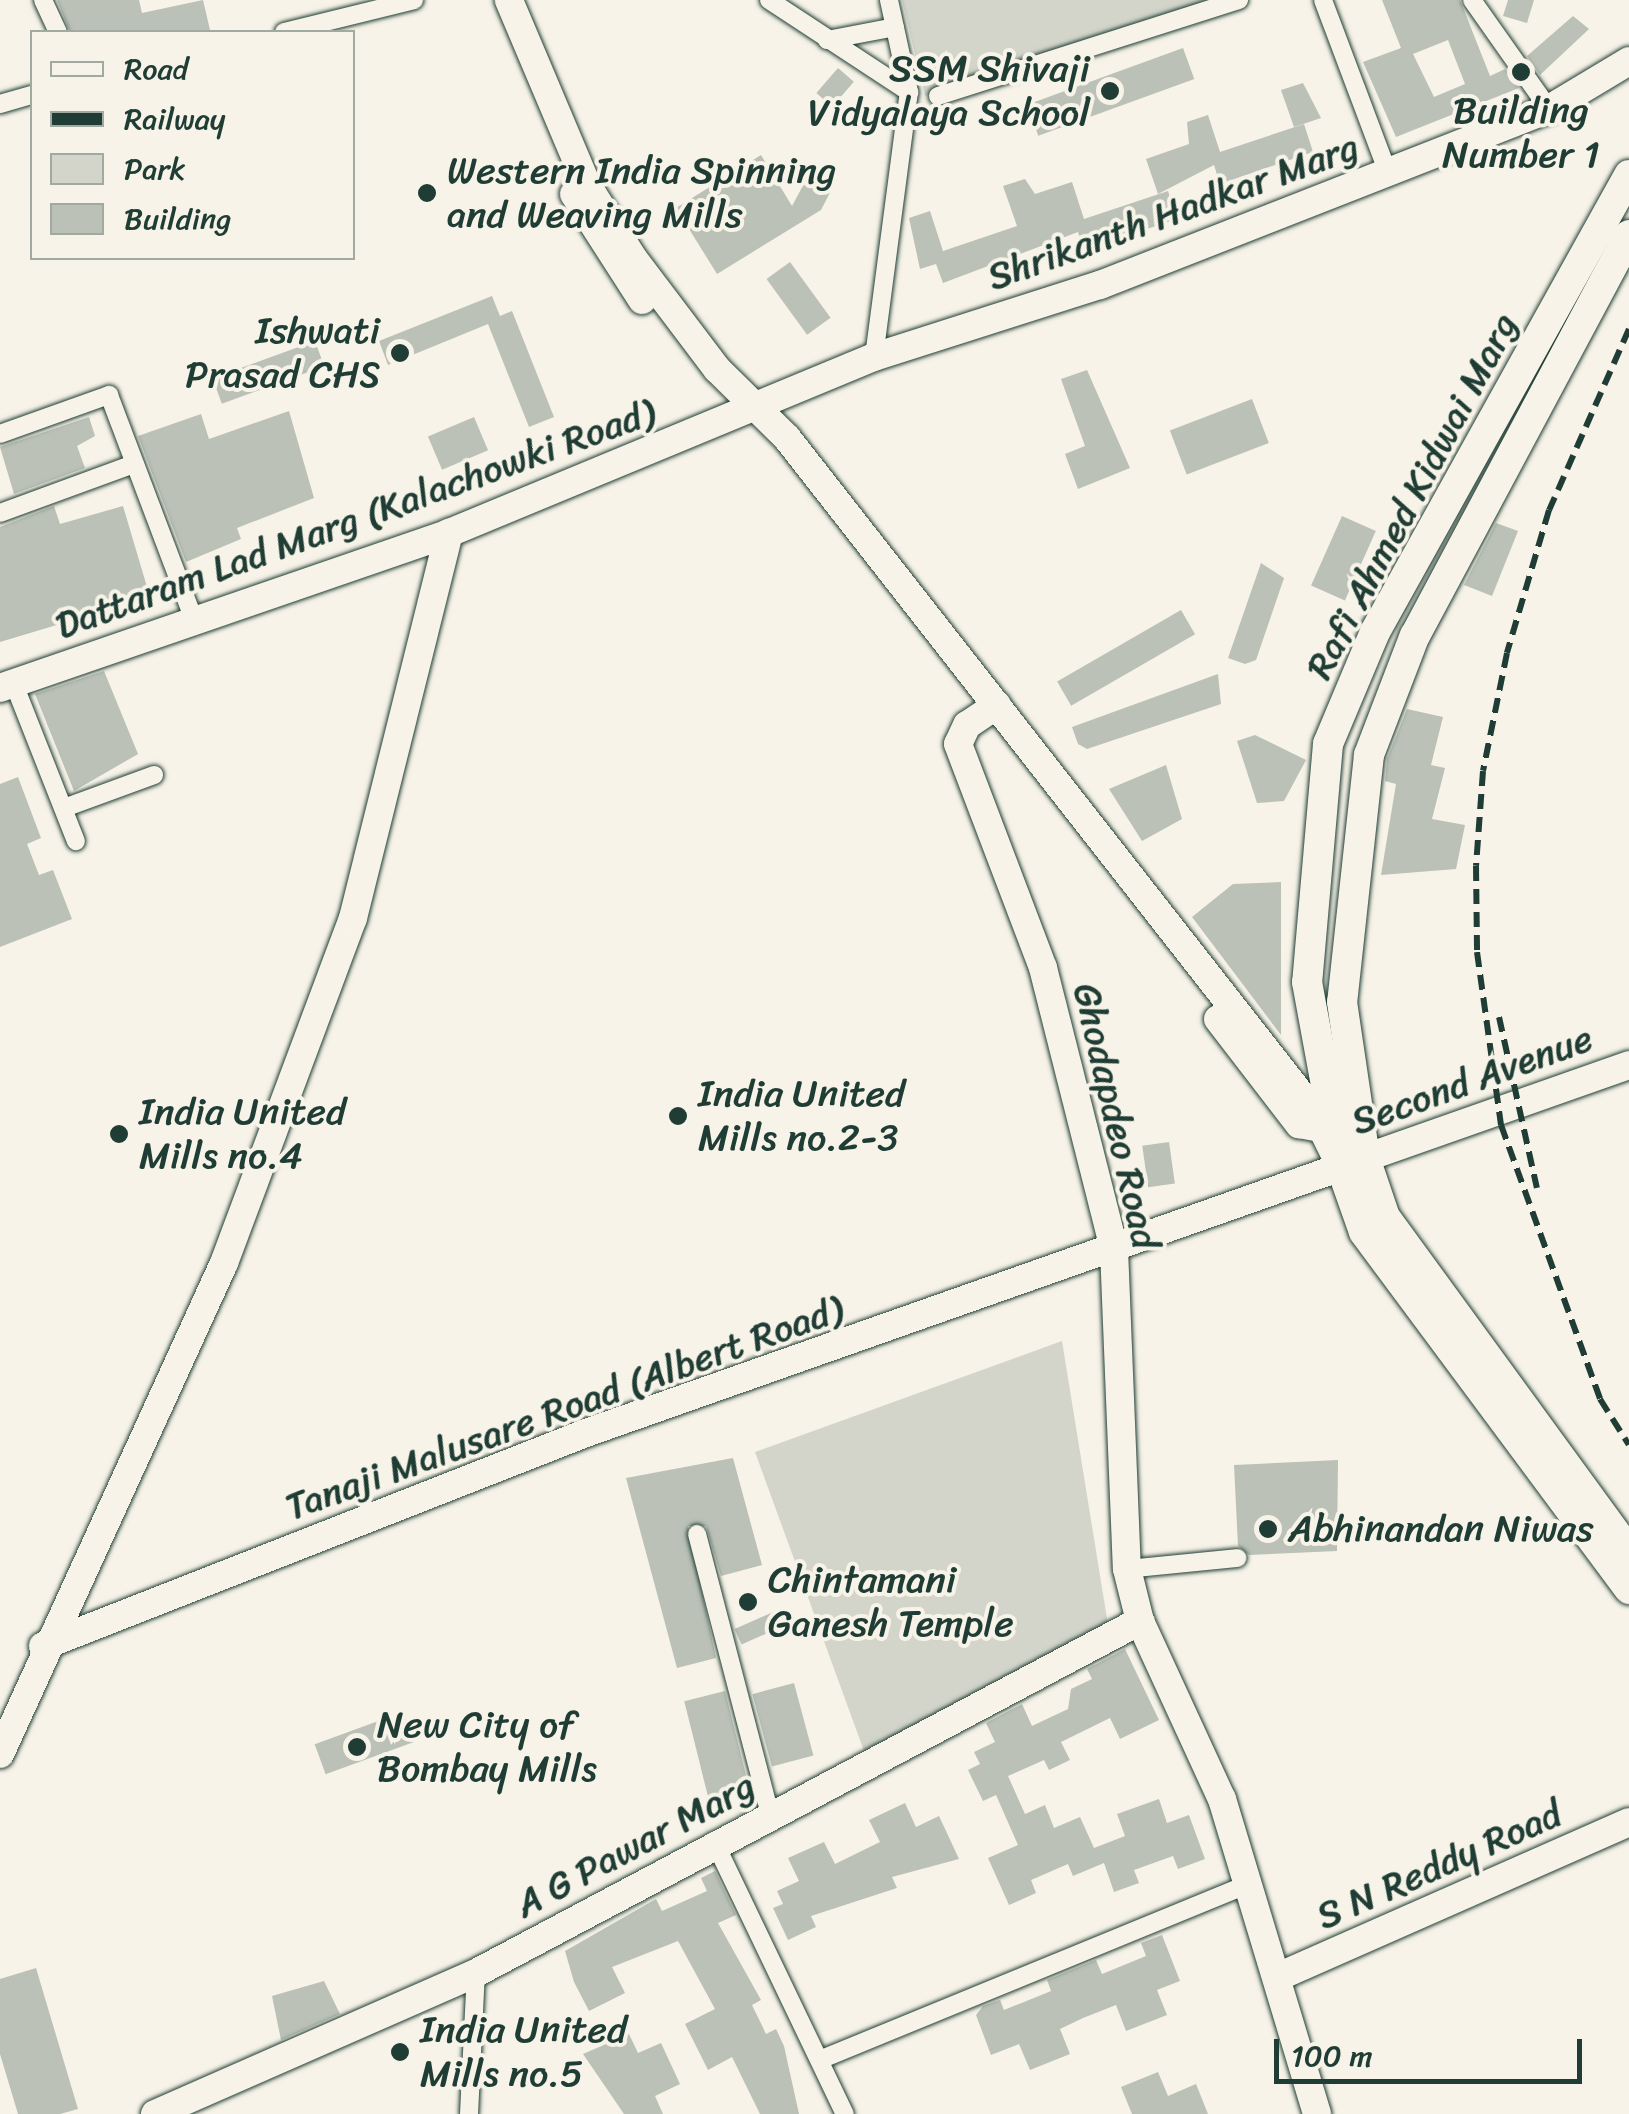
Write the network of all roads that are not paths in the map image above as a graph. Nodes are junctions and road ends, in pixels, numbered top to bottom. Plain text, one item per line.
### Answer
1 (43, 0) edge
2 (414, 0) edge
3 (490, 0) edge
4 (508, 0) edge
5 (769, 0) edge
6 (889, 0) edge
7 (1238, 0) edge
8 (1323, 0) edge
9 (1472, 0) edge
10 (895, 27) junction
11 (57, 30) edge
12 (292, 30) edge
13 (827, 40) junction
14 (1629, 61) edge
15 (908, 92) junction
16 (30, 96) edge
17 (938, 96) dead end
18 (0, 104) edge
19 (1549, 110) junction
20 (1388, 173) junction
21 (1629, 176) edge
22 (1629, 235) edge
23 (874, 357) junction
24 (744, 413) junction
25 (0, 434) edge
26 (131, 465) junction
27 (0, 512) edge
28 (448, 533) junction
29 (195, 622) junction
30 (7, 686) edge
31 (990, 709) junction
32 (154, 775) dead end
33 (64, 808) junction
34 (76, 841) dead end
35 (1629, 1064) edge
36 (1353, 1162) junction
37 (1114, 1249) junction
38 (697, 1534) dead end
39 (1629, 1552) edge
40 (1238, 1558) dead end
41 (1127, 1569) junction
42 (1629, 1589) edge
43 (1140, 1622) junction
44 (44, 1646) junction
45 (0, 1754) edge
46 (770, 1814) junction
47 (1629, 1822) edge
48 (714, 1841) junction
49 (1248, 1884) junction
50 (476, 1972) junction
51 (1280, 1976) junction
52 (822, 2059) junction
53 (1314, 2113) edge
54 (155, 2114) edge
55 (469, 2114) edge
56 (845, 2114) edge

1 - 11 street
2 - 12 street
3 - 24 street
4 - 24 street
5 - 13 street
6 - 10 street
7 - 17 street
8 - 20 street
9 - 19 street
10 - 13 street
10 - 15 street
13 - 15 street
14 - 19 street, Shrikanth Hadkar Marg
15 - 23 street
16 - 18 street
19 - 20 street, Shrikanth Hadkar Marg
20 - 23 street, Shrikanth Hadkar Marg
21 - 36 main road, Rafi Ahmed Kidwai Marg
22 - 36 main road, Rafi Ahmed Kidwai Marg
23 - 24 street, Shrikanth Hadkar Marg
24 - 28 street, Dattaram Lad Marg (Kalachowki Road)
24 - 31 street
25 - 26 street
26 - 27 street
26 - 29 street
28 - 29 street, Dattaram Lad Marg (Kalachowki Road)
28 - 44 street
29 - 30 street, Dattaram Lad Marg (Kalachowki Road)
30 - 33 street
31 - 36 street
31 - 37 street, Ghodapdeo Road
32 - 33 street
33 - 34 street
35 - 36 street, Second Avenue
36 - 37 street, Second Avenue
36 - 39 main road
36 - 42 main road
37 - 41 street, Ghodapdeo Road
37 - 44 street, Tanaji Malusare Road (Albert Road)
38 - 46 street
40 - 41 street
41 - 43 street, Ghodapdeo Road
43 - 46 street, A G Pawar Marg
43 - 49 street, Ghodapdeo Road
44 - 45 street
46 - 48 street, A G Pawar Marg
47 - 51 street, S N Reddy Road
48 - 50 street, A G Pawar Marg
48 - 52 street
49 - 51 street, Ghodapdeo Road
49 - 52 street
50 - 54 street, A G Pawar Marg
50 - 55 street
51 - 53 street, Ghodapdeo Road
52 - 56 street

